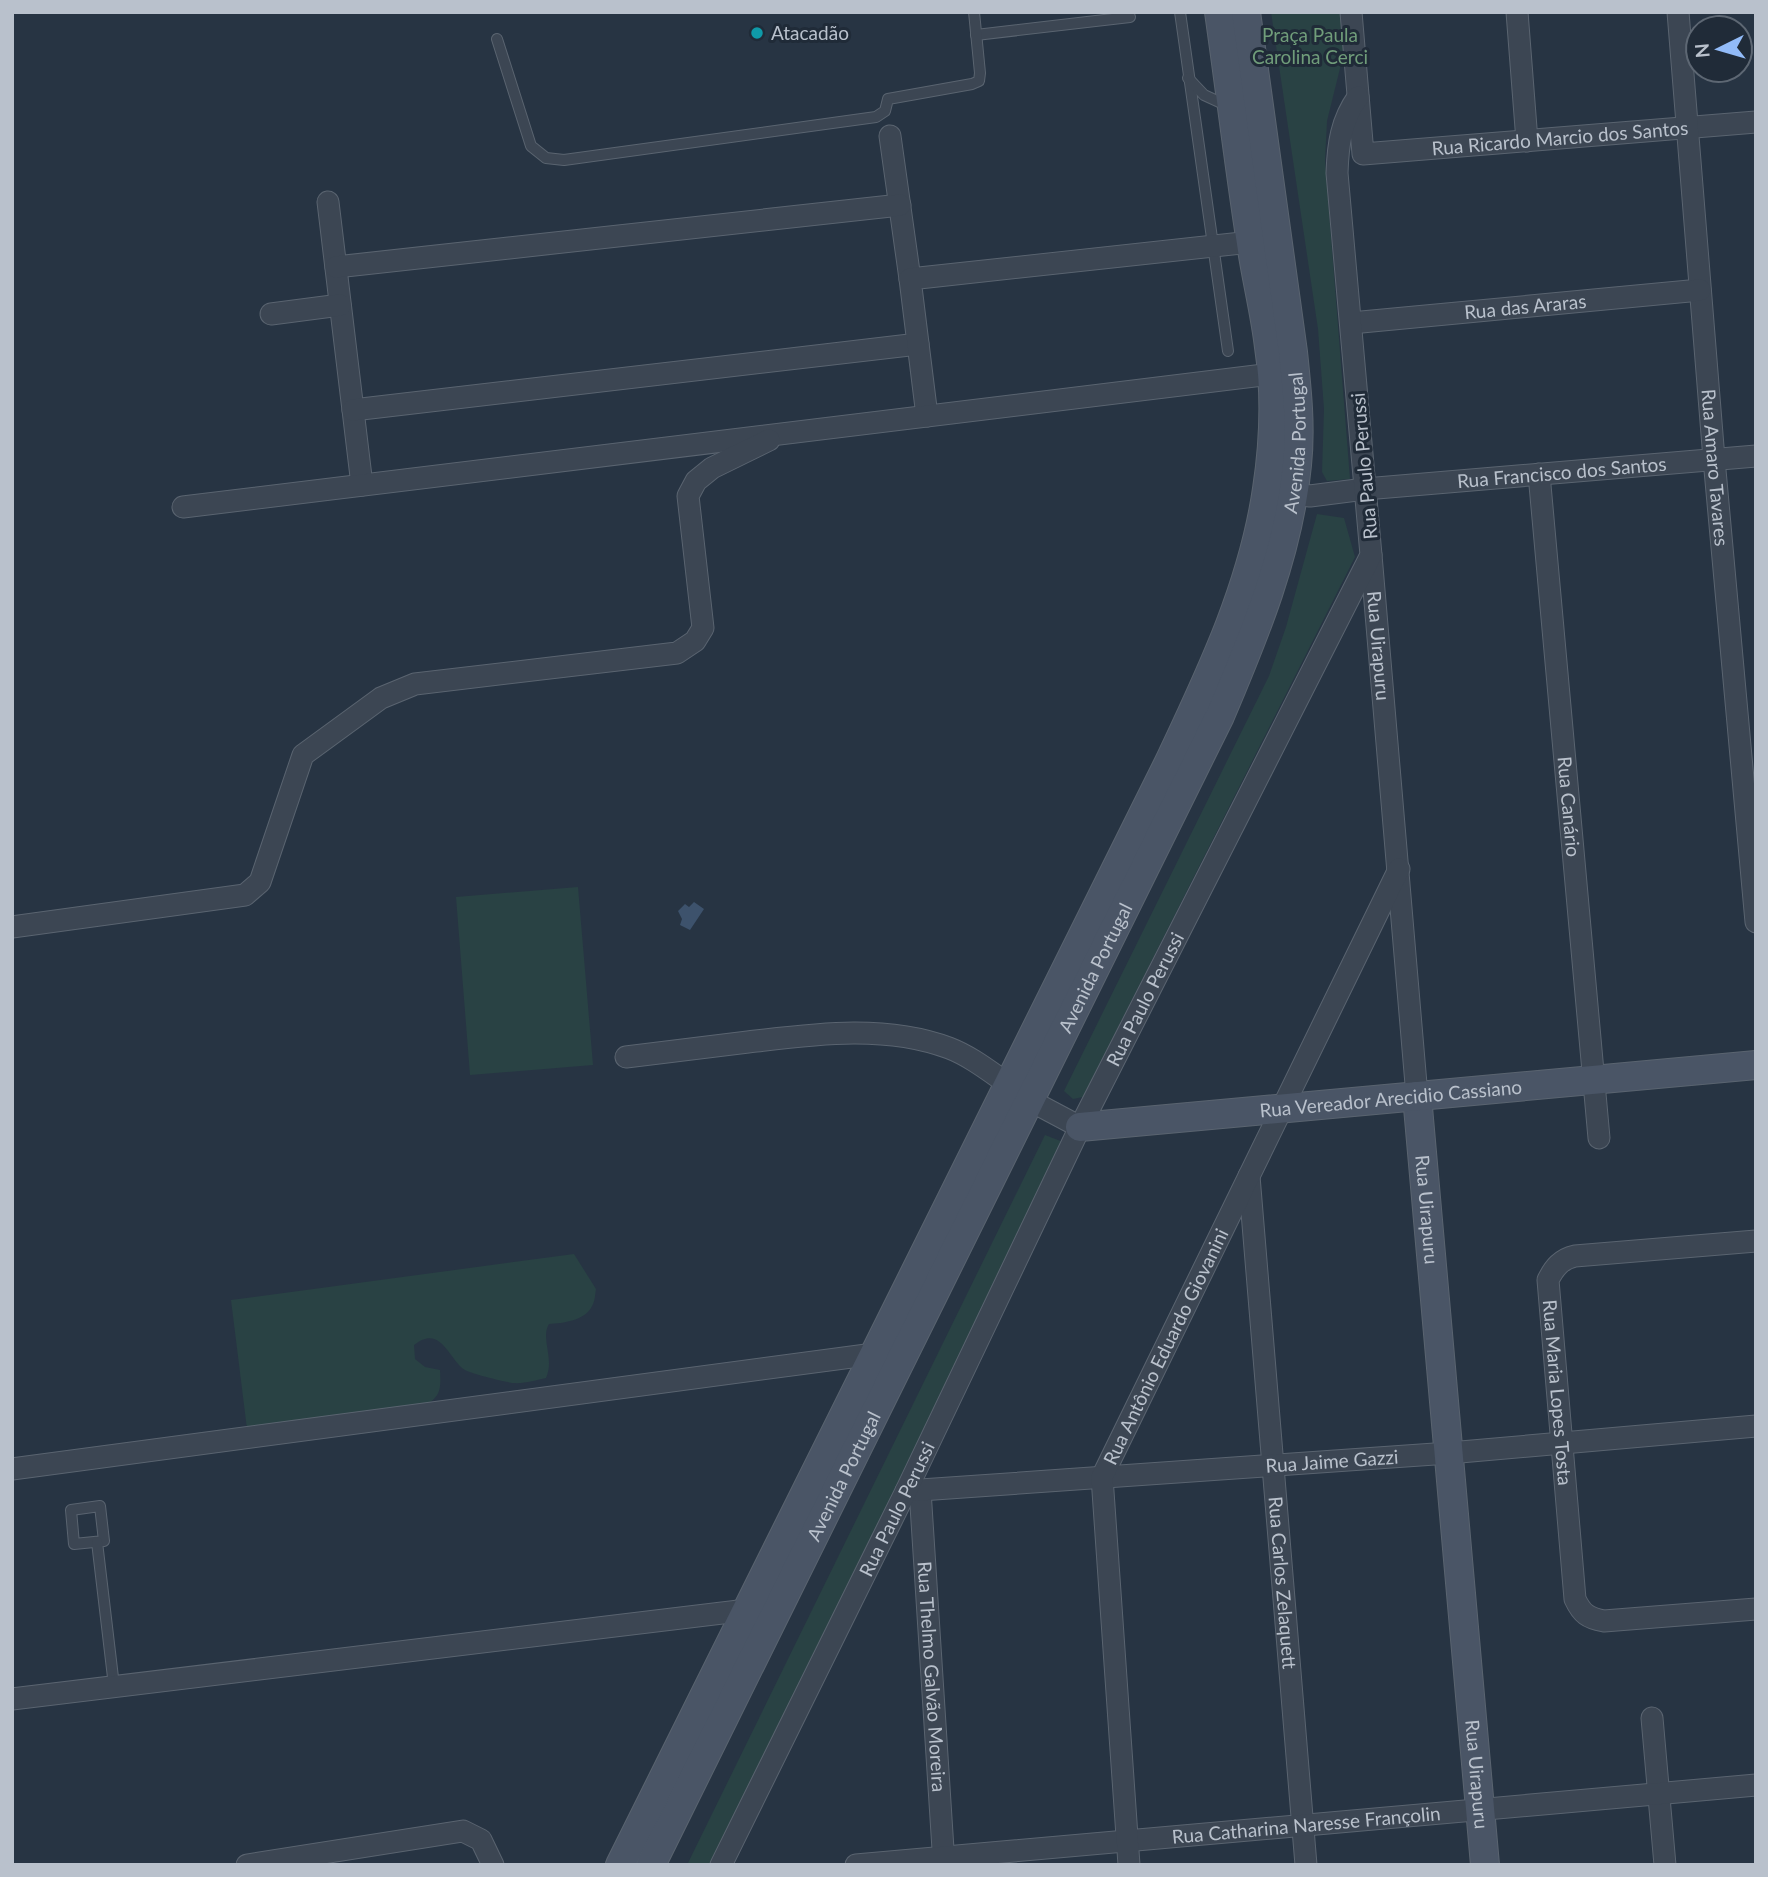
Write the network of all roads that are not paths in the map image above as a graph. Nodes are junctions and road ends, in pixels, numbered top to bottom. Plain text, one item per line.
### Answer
1 (974, 12) edge
2 (1180, 12) edge
3 (1219, 12) edge
4 (1246, 12) edge
5 (1351, 12) edge
6 (1517, 12) edge
7 (1678, 12) edge
8 (1130, 17) dead end
9 (976, 35) junction
10 (498, 39) dead end
11 (1188, 78) junction
12 (1358, 97) junction
13 (1232, 107) junction
14 (1756, 122) edge
15 (1687, 128) junction
16 (890, 136) dead end
17 (1527, 141) junction
18 (328, 202) dead end
19 (900, 205) junction
20 (1251, 242) junction
21 (1214, 247) junction
22 (336, 267) junction
23 (910, 279) junction
24 (1700, 290) junction
25 (340, 306) junction
26 (271, 314) dead end
27 (1351, 323) junction
28 (918, 344) junction
29 (1228, 351) dead end
30 (1272, 374) junction
31 (354, 410) junction
32 (927, 416) junction
33 (780, 434) junction
34 (1756, 456) edge
35 (1714, 459) junction
36 (1539, 474) junction
37 (362, 485) junction
38 (1365, 489) junction
39 (1293, 494) junction
40 (183, 507) dead end
41 (1371, 555) junction
42 (1180, 768) junction
43 (1152, 825) junction
44 (1399, 869) junction
45 (1756, 922) edge
46 (12, 927) edge
47 (625, 1057) dead end
48 (1756, 1065) edge
49 (1594, 1080) junction
50 (1008, 1084) junction
51 (1417, 1096) junction
52 (1031, 1101) junction
53 (1283, 1108) junction
54 (1080, 1127) junction
55 (1599, 1138) dead end
56 (1249, 1176) junction
57 (1756, 1241) edge
58 (874, 1354) junction
59 (1756, 1426) edge
60 (1562, 1443) junction
61 (1449, 1453) junction
62 (1273, 1465) junction
63 (12, 1469) edge
64 (1102, 1477) junction
65 (913, 1490) junction
66 (97, 1542) dead end
67 (747, 1609) junction
68 (1756, 1609) edge
69 (114, 1686) junction
70 (12, 1699) edge
71 (1652, 1718) dead end
72 (1756, 1785) edge
73 (1659, 1793) junction
74 (1480, 1809) junction
75 (1302, 1825) junction
76 (1128, 1840) junction
77 (944, 1861) edge
78 (247, 1865) edge
79 (493, 1865) edge
80 (620, 1865) edge
81 (651, 1865) edge
82 (721, 1865) edge
83 (856, 1865) edge
84 (1129, 1865) edge
85 (1306, 1865) edge
86 (1485, 1865) edge
87 (1665, 1865) edge

1 - 9 lane
2 - 11 lane
3 - 13 main road
4 - 39 main road, Avenida Portugal
5 - 12 street
6 - 17 street
7 - 15 street, Rua Amaro Tavares
8 - 9 lane
9 - 10 lane
11 - 13 lane
11 - 21 lane
12 - 17 street, Rua Ricardo Marcio dos Santos
12 - 27 street, Rua Paulo Perussi
13 - 20 main road
14 - 15 street, Rua Ricardo Marcio dos Santos
15 - 17 street, Rua Ricardo Marcio dos Santos
15 - 24 street, Rua Amaro Tavares
16 - 19 street
18 - 22 street
19 - 22 street
19 - 23 street
20 - 21 street
20 - 30 main road
21 - 23 street
21 - 29 lane
22 - 25 street
23 - 28 street
24 - 27 street, Rua das Araras
24 - 35 street, Rua Amaro Tavares
25 - 26 street
25 - 31 street
27 - 38 street, Rua Paulo Perussi
28 - 31 street
28 - 32 street
30 - 32 street
30 - 42 main road
31 - 37 street
32 - 33 street
33 - 37 street
33 - 46 street
34 - 35 street, Rua Francisco dos Santos
35 - 36 street, Rua Francisco dos Santos
35 - 45 street, Rua Amaro Tavares
36 - 38 street, Rua Francisco dos Santos
36 - 49 street, Rua Canário
37 - 40 street
38 - 39 street, Rua Francisco dos Santos
38 - 41 street, Rua Paulo Perussi
39 - 42 main road, Avenida Portugal
41 - 44 street, Rua Uirapuru
41 - 54 street, Rua Paulo Perussi
42 - 43 main road, Avenida Portugal
43 - 50 main road
43 - 52 main road, Avenida Portugal
44 - 51 street, Rua Uirapuru
44 - 53 street, Rua Antônio Eduardo Giovanini
47 - 50 street
48 - 49 main road, Rua Vereador Arecidio Cassiano
49 - 51 main road, Rua Vereador Arecidio Cassiano
49 - 55 street, Rua Canário
50 - 58 main road
51 - 53 main road, Rua Vereador Arecidio Cassiano
51 - 61 main road, Rua Uirapuru
52 - 54 street
52 - 81 main road, Avenida Portugal
53 - 54 main road, Rua Vereador Arecidio Cassiano
53 - 56 street, Rua Antônio Eduardo Giovanini
54 - 65 street, Rua Paulo Perussi
56 - 62 street, Rua Carlos Zelaquett
56 - 64 street, Rua Antônio Eduardo Giovanini
57 - 60 street, Rua Maria Lopes Tosta
58 - 63 street
58 - 67 main road
59 - 60 street, Rua Jaime Gazzi
60 - 61 street, Rua Jaime Gazzi
60 - 68 street, Rua Maria Lopes Tosta
61 - 62 street, Rua Jaime Gazzi
61 - 74 main road, Rua Uirapuru
62 - 64 street, Rua Jaime Gazzi
62 - 75 street, Rua Carlos Zelaquett
64 - 65 street, Rua Jaime Gazzi
64 - 76 street, Rua Antônio Eduardo Giovanini
65 - 77 street, Rua Thelmo Galvão Moreira
65 - 82 street, Rua Paulo Perussi
66 - 69 lane
67 - 69 street
67 - 80 main road
69 - 70 street
71 - 73 street
72 - 73 street, Rua Catharina Naresse Françolin
73 - 74 street, Rua Catharina Naresse Françolin
73 - 87 street
74 - 75 street, Rua Catharina Naresse Françolin
74 - 86 main road, Rua Uirapuru
75 - 76 street, Rua Catharina Naresse Françolin
75 - 85 street, Rua Carlos Zelaquett
76 - 77 street, Rua Catharina Naresse Françolin
76 - 84 street, Rua Antônio Eduardo Giovanini
77 - 83 street, Rua Catharina Naresse Françolin
78 - 79 street

